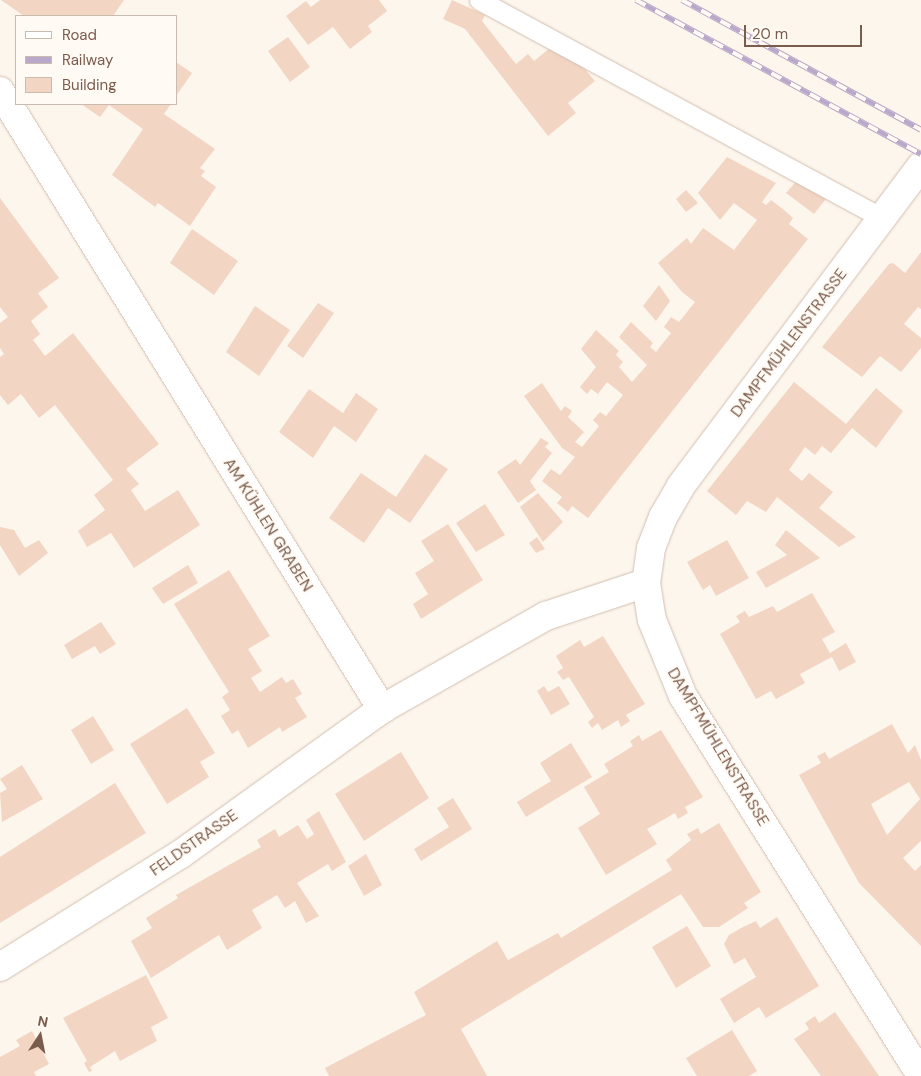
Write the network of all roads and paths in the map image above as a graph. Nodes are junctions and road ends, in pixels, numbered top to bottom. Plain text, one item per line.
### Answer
1 (479, 0) edge
2 (0, 91) edge
3 (921, 166) edge
4 (883, 218) junction
5 (646, 584) junction
6 (382, 709) junction
7 (0, 967) edge
8 (921, 1076) edge

1 - 4 lane
2 - 6 street, AM KÜHLEN GRABEN
3 - 4 street, DAMPFMÜHLENSTRASSE
4 - 5 street, DAMPFMÜHLENSTRASSE
5 - 6 street
5 - 8 street, DAMPFMÜHLENSTRASSE
6 - 7 street, FELDSTRASSE

